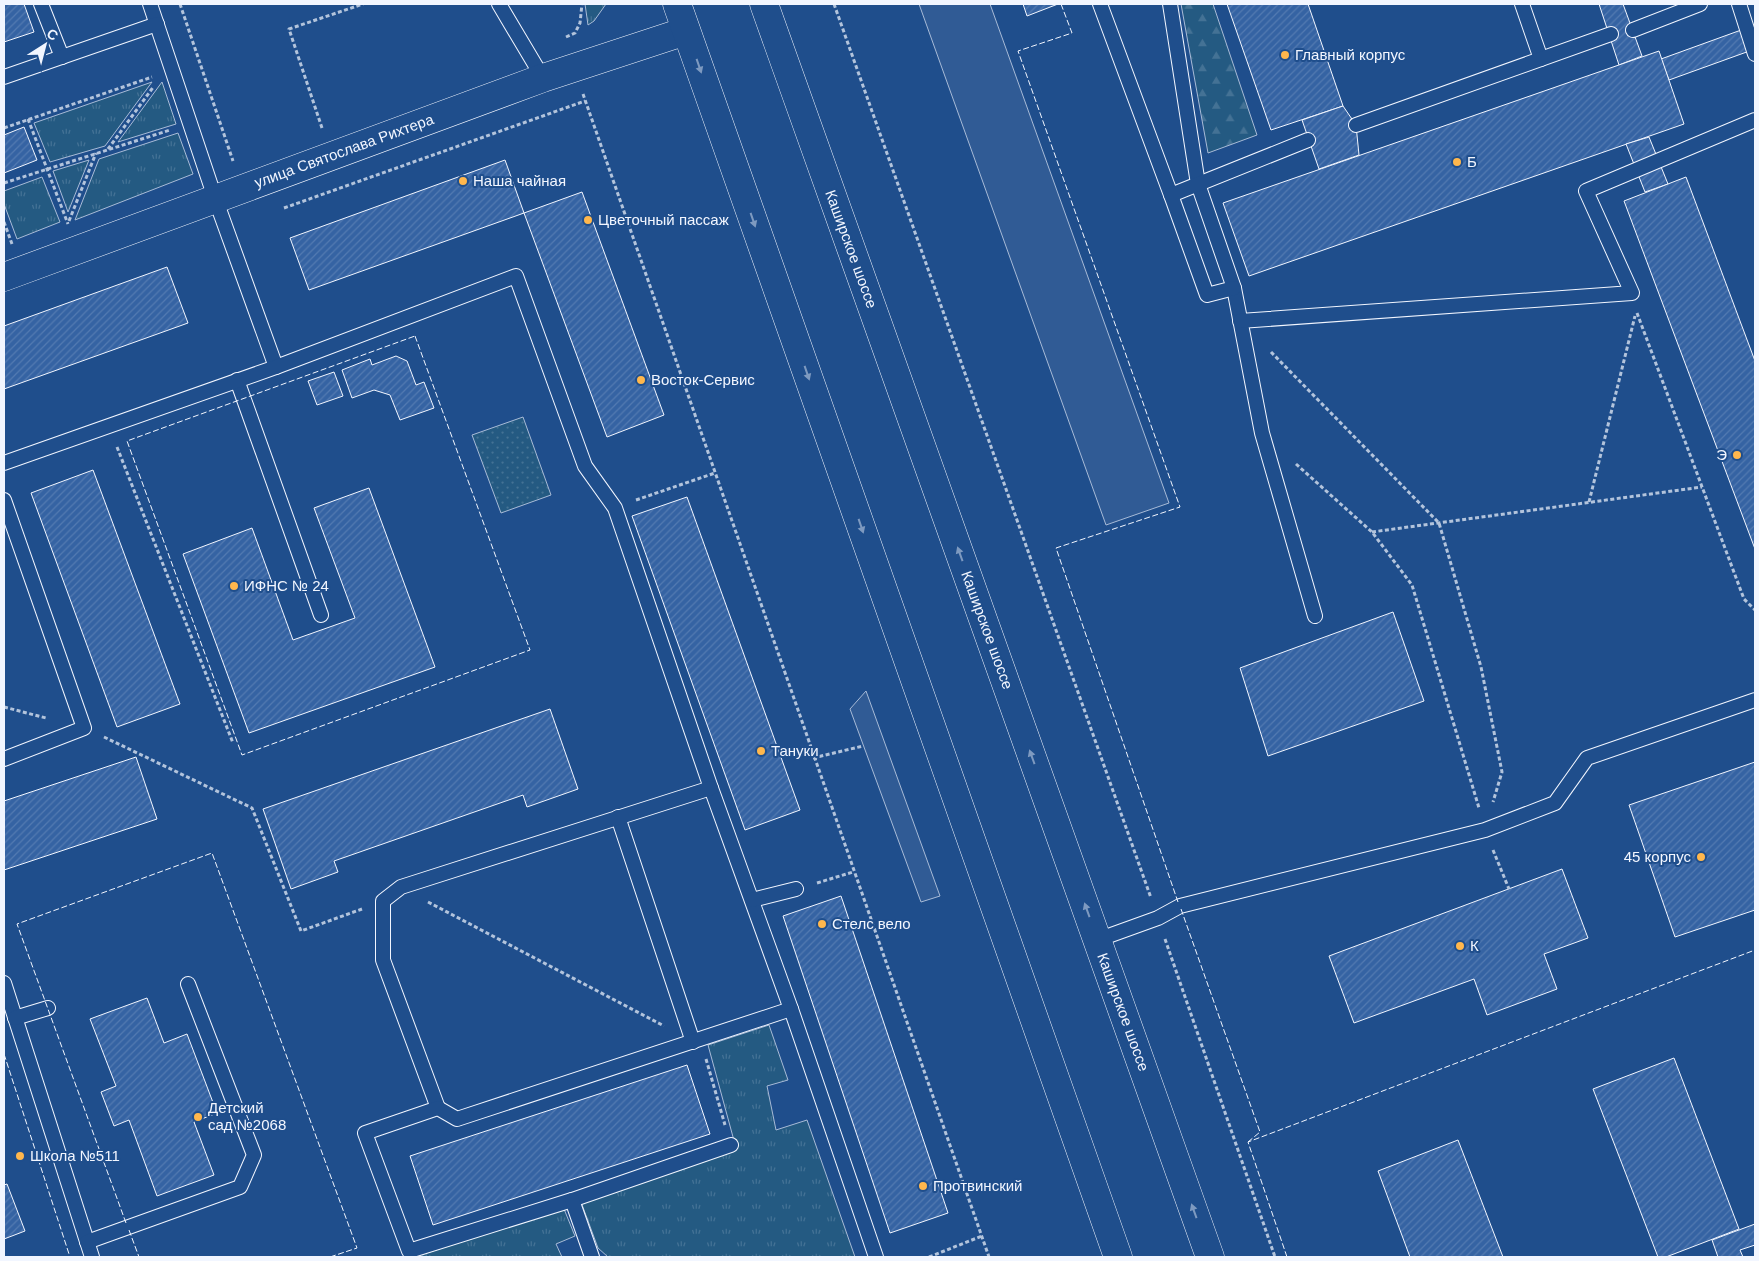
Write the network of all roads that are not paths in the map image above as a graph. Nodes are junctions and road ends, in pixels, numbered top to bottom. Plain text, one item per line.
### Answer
1 (41, 4) edge
2 (150, 4) edge
3 (499, 4) edge
4 (677, 4) edge
5 (764, 4) edge
6 (1100, 4) edge
7 (1170, 4) edge
8 (1522, 4) edge
9 (1700, 4) edge
10 (1738, 4) edge
11 (157, 24) junction
12 (1633, 30) dead end
13 (686, 31) junction
14 (1610, 34) dead end
15 (1755, 54) edge
16 (62, 57) junction
17 (1541, 59) junction
18 (4, 77) edge
19 (543, 78) junction
20 (1755, 120) edge
21 (1356, 125) dead end
22 (1308, 140) dead end
23 (1198, 184) junction
24 (1171, 195) junction
25 (215, 198) junction
26 (4, 277) edge
27 (1234, 288) junction
28 (1240, 321) junction
29 (276, 367) junction
30 (237, 380) junction
31 (4, 463) edge
32 (4, 500) edge
33 (321, 615) dead end
34 (1315, 616) dead end
35 (1755, 700) edge
36 (4, 758) edge
37 (711, 788) junction
38 (618, 817) junction
39 (796, 890) road end
40 (752, 900) junction
41 (1097, 940) junction
42 (4, 983) edge
43 (188, 984) dead end
44 (48, 1008) dead end
45 (791, 1009) junction
46 (15, 1018) junction
47 (693, 1042) junction
48 (438, 1108) junction
49 (731, 1145) road end
50 (572, 1200) junction
51 (87, 1242) junction
52 (92, 1257) edge
53 (592, 1257) edge
54 (876, 1257) edge
55 (1118, 1257) edge
56 (1210, 1257) edge

1 - 16 lane
2 - 11 lane
3 - 19 lane
4 - 13 main road
41 -> 5 main road, Каширское шоссе
6 - 24 lane
7 - 23 lane
8 - 17 lane
9 - 12 lane
10 - 15 lane
11 - 16 lane
11 - 25 lane
13 - 19 main road, улица Святослава Рихтера
13 -> 55 main road
14 - 17 lane
16 - 18 lane
17 - 21 lane
19 - 25 main road, улица Святослава Рихтера
20 - 28 lane
22 - 23 lane
23 - 24 lane
23 - 27 lane
24 - 27 lane
25 - 26 main road, улица Святослава Рихтера
25 - 29 lane
27 - 28 lane
28 - 34 lane
29 - 30 lane
29 - 37 lane
30 - 31 lane
30 - 33 lane
32 - 36 lane
35 - 41 lane
37 - 38 lane
37 - 40 lane
38 - 47 lane
38 - 48 lane
39 - 40 lane
40 - 45 lane
56 -> 41 main road, Каширское шоссе
42 - 46 lane
43 - 51 lane
44 - 46 lane
45 - 47 lane
45 - 54 lane
46 - 51 lane
47 - 48 lane
48 - 50 lane
49 - 50 lane
50 - 53 lane
51 - 52 lane

